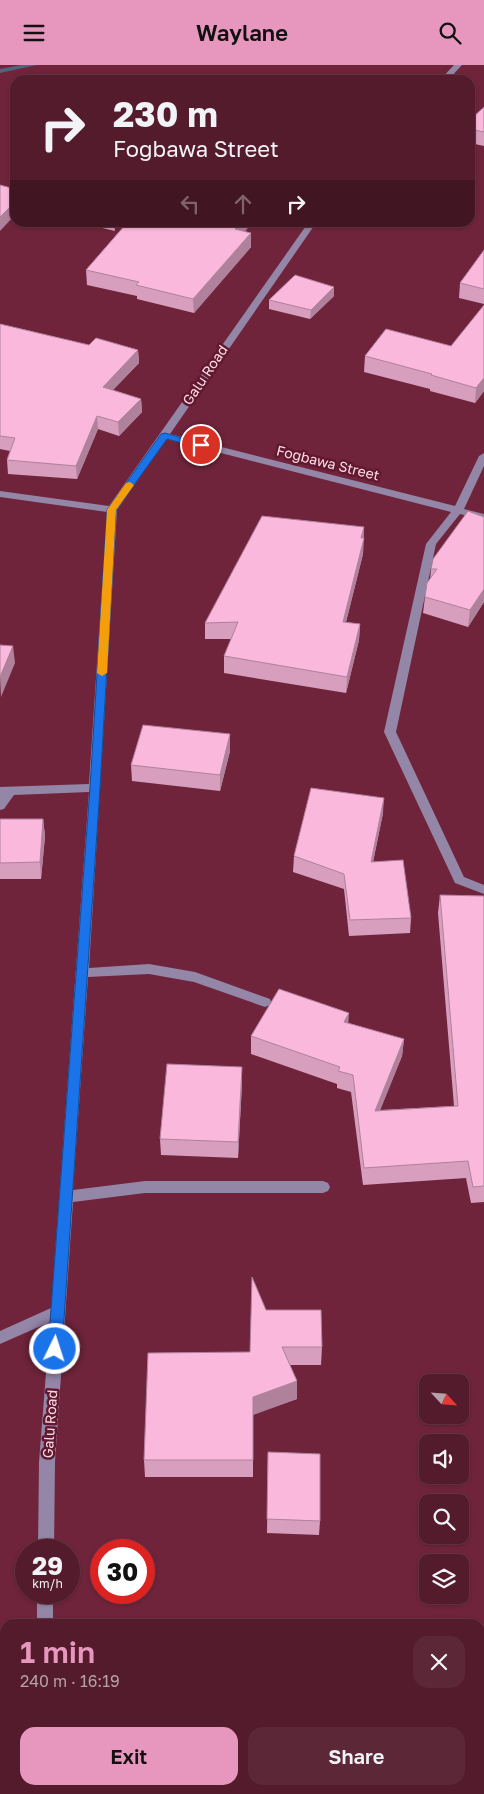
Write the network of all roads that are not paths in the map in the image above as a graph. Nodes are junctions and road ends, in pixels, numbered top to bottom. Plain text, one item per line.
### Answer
1 (458, 65) edge
2 (449, 75) edge
3 (309, 227) edge
4 (165, 436) junction
5 (484, 456) edge
6 (0, 494) edge
7 (112, 510) junction
8 (458, 510) junction
9 (484, 517) edge
10 (95, 788) junction
11 (5, 791) edge
12 (0, 805) edge
13 (484, 890) edge
14 (81, 973) junction
15 (265, 1002) dead end
16 (322, 1187) dead end
17 (66, 1197) junction
18 (58, 1311) junction
19 (0, 1338) edge
20 (46, 1539) edge
21 (45, 1604) edge
22 (45, 1619) edge

1 - 2 street
3 - 4 street, Galu Road
4 - 7 street, Galu Road
4 - 8 street, Fogbawa Street
5 - 8 street
6 - 7 street
7 - 10 street, Galu Road
8 - 9 street, Fogbawa Street
8 - 13 street
10 - 11 street
10 - 14 street, Galu Road
11 - 12 street
14 - 15 street
14 - 17 street, Galu Road
16 - 17 street
17 - 18 street, Galu Road
18 - 19 street
18 - 20 street, Galu Road
21 - 22 street

